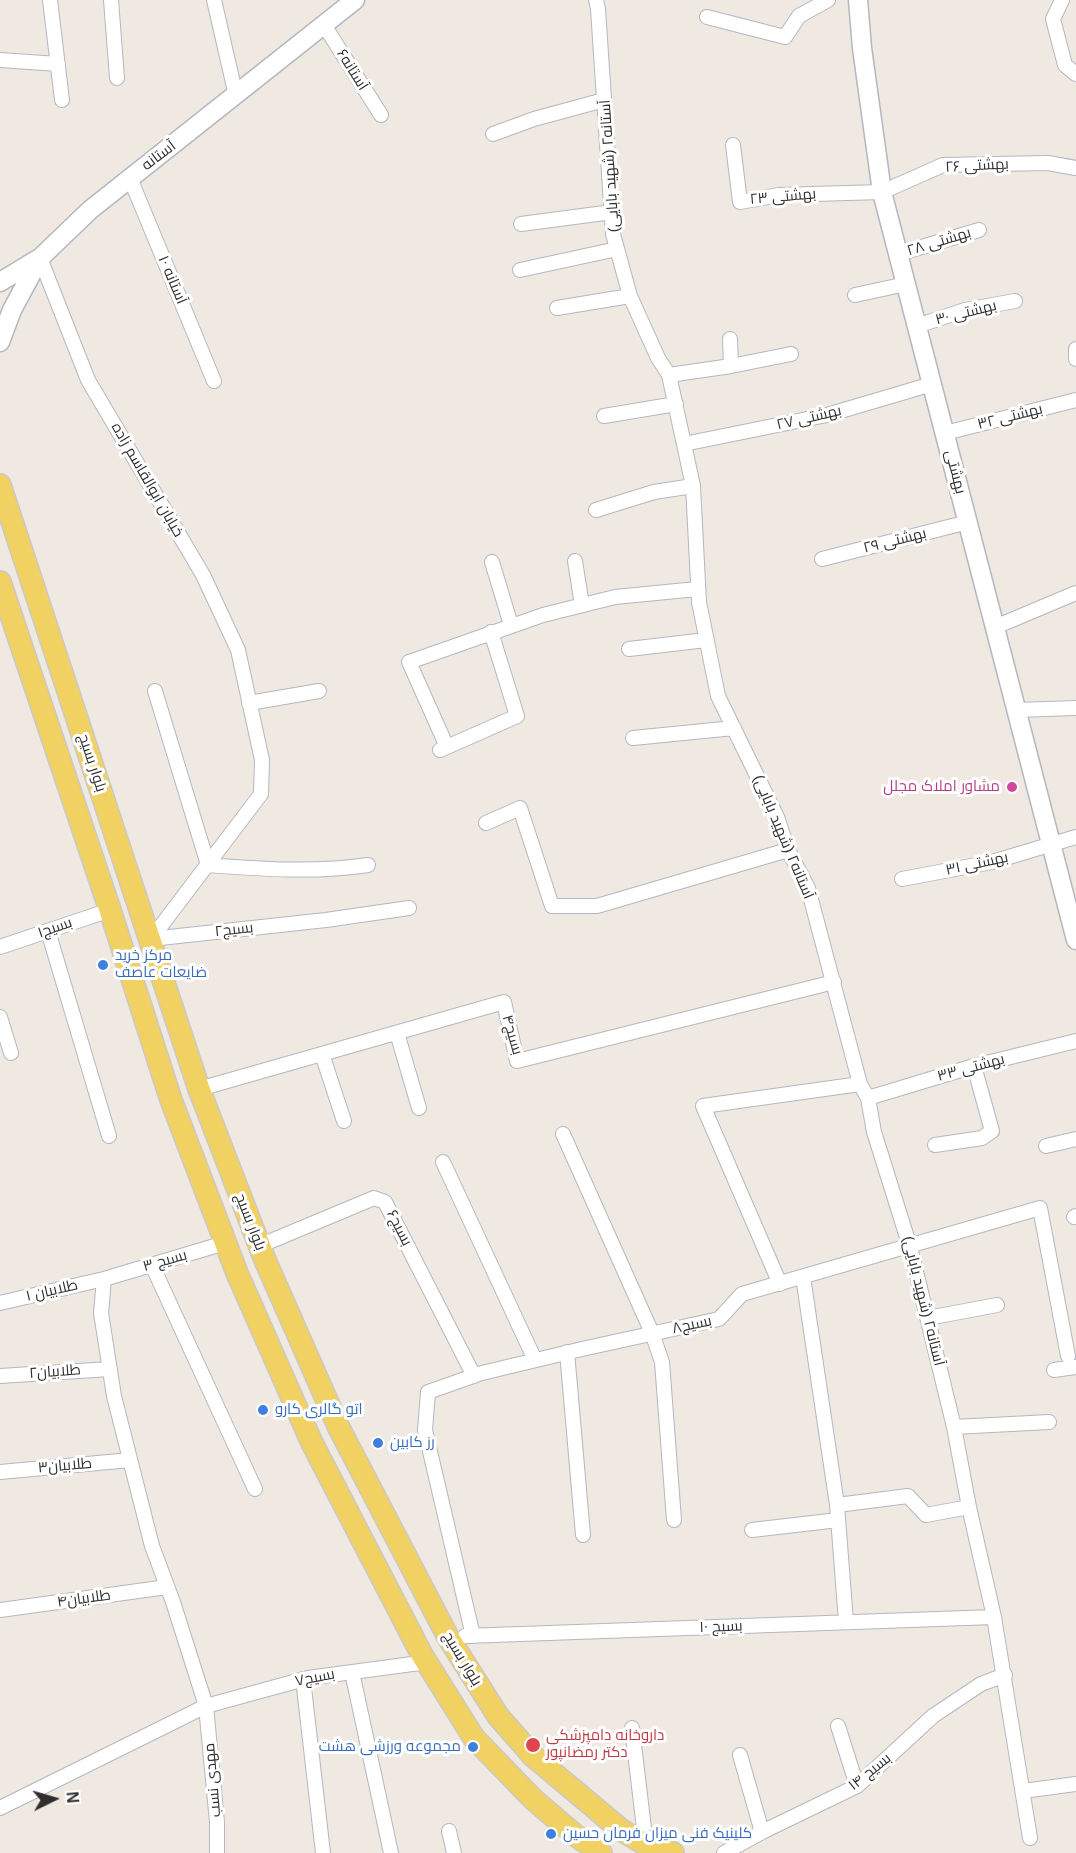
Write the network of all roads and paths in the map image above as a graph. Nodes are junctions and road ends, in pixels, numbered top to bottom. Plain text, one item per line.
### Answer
1 (50, 0) edge
2 (111, 0) edge
3 (214, 0) edge
4 (355, 0) edge
5 (596, 0) edge
6 (828, 0) edge
7 (858, 0) edge
8 (1062, 0) edge
9 (707, 17) dead end
10 (324, 25) junction
11 (0, 60) edge
12 (58, 64) junction
13 (1076, 74) edge
14 (117, 78) dead end
15 (236, 96) junction
16 (63, 100) dead end
17 (604, 100) junction
18 (381, 115) dead end
19 (494, 134) dead end
20 (733, 145) dead end
21 (1076, 168) edge
22 (130, 178) junction
23 (882, 192) junction
24 (612, 212) junction
25 (521, 224) dead end
26 (979, 230) dead end
27 (618, 249) junction
28 (898, 254) junction
29 (40, 258) junction
30 (520, 270) dead end
31 (0, 282) edge
32 (906, 284) junction
33 (855, 295) dead end
34 (630, 296) junction
35 (1015, 301) dead end
36 (557, 308) dead end
37 (917, 326) junction
38 (730, 339) dead end
39 (0, 342) edge
40 (1076, 349) edge
41 (791, 354) dead end
42 (1076, 359) edge
43 (731, 366) junction
44 (669, 375) junction
45 (214, 381) dead end
46 (932, 384) junction
47 (1076, 400) edge
48 (676, 404) junction
49 (604, 416) dead end
50 (945, 433) junction
51 (684, 444) junction
52 (0, 485) edge
53 (693, 486) junction
54 (596, 510) dead end
55 (968, 522) junction
56 (822, 559) dead end
57 (574, 561) dead end
58 (492, 562) dead end
59 (0, 582) edge
60 (698, 589) junction
61 (1076, 593) edge
62 (582, 605) junction
63 (511, 626) junction
64 (995, 627) junction
65 (491, 632) junction
66 (706, 640) junction
67 (629, 648) dead end
68 (155, 691) dead end
69 (319, 691) dead end
70 (249, 703) junction
71 (1076, 708) edge
72 (1016, 710) junction
73 (734, 728) junction
74 (633, 738) dead end
75 (486, 823) dead end
76 (1076, 837) edge
77 (1052, 845) junction
78 (788, 850) junction
79 (208, 865) junction
80 (368, 865) dead end
81 (902, 879) dead end
82 (409, 908) dead end
83 (110, 910) junction
84 (48, 931) junction
85 (152, 939) junction
86 (1076, 940) edge
87 (0, 947) edge
88 (834, 982) junction
89 (0, 1017) edge
90 (397, 1033) junction
91 (1076, 1041) edge
92 (10, 1053) dead end
93 (322, 1054) junction
94 (974, 1066) junction
95 (860, 1084) junction
96 (200, 1089) junction
97 (868, 1098) junction
98 (419, 1108) dead end
99 (344, 1121) dead end
100 (563, 1134) dead end
101 (110, 1136) dead end
102 (1076, 1139) edge
103 (935, 1145) dead end
104 (1046, 1146) dead end
105 (443, 1162) dead end
106 (225, 1243) junction
107 (259, 1246) junction
108 (910, 1247) junction
109 (152, 1264) junction
110 (803, 1277) junction
111 (104, 1279) junction
112 (780, 1284) junction
113 (0, 1303) edge
114 (997, 1305) dead end
115 (928, 1318) junction
116 (652, 1333) junction
117 (567, 1352) junction
118 (535, 1360) junction
119 (1072, 1361) edge
120 (110, 1368) junction
121 (1054, 1370) dead end
122 (0, 1376) edge
123 (474, 1376) junction
124 (1048, 1422) dead end
125 (954, 1427) junction
126 (130, 1460) junction
127 (0, 1472) edge
128 (255, 1489) dead end
129 (837, 1505) junction
130 (969, 1507) junction
131 (674, 1520) dead end
132 (838, 1520) junction
133 (752, 1530) dead end
134 (583, 1534) dead end
135 (168, 1587) junction
136 (0, 1610) edge
137 (994, 1617) junction
138 (846, 1622) junction
139 (472, 1636) junction
140 (448, 1637) junction
141 (427, 1662) junction
142 (352, 1672) junction
143 (1005, 1675) junction
144 (303, 1679) junction
145 (206, 1706) junction
146 (838, 1726) dead end
147 (632, 1728) dead end
148 (740, 1755) dead end
149 (1076, 1784) edge
150 (857, 1786) junction
151 (1023, 1791) junction
152 (0, 1808) edge
153 (449, 1831) dead end
154 (762, 1832) junction
155 (1030, 1838) dead end
156 (646, 1845) junction
157 (217, 1853) edge
158 (323, 1853) edge
159 (391, 1853) edge
160 (454, 1853) edge
161 (601, 1853) edge
162 (673, 1853) edge
163 (724, 1853) edge

1 - 12 street
2 - 14 street
3 - 15 street
4 - 10 main road, آستانه
5 - 17 street, آستانه۲ (شهید بابایی)
6 - 9 street
7 - 23 main road, بهشتی
8 - 13 street
10 - 15 main road, آستانه
10 - 18 street, آستانه۶
11 - 12 street
12 - 16 street
15 - 22 main road, آستانه
17 - 19 street
17 - 24 street, آستانه۲ (شهید بابایی)
20 - 23 street, بهشتی ۲۳
21 - 23 street, بهشتی ۲۶
22 - 29 main road, آستانه
22 - 45 street, آستانه ۱۰
23 - 28 main road, بهشتی
24 - 25 street
24 - 27 street, آستانه۲ (شهید بابایی)
26 - 28 street, بهشتی ۲۸
27 - 30 street
27 - 34 street, آستانه۲ (شهید بابایی)
28 - 32 main road, بهشتی
29 - 31 main road
29 - 39 main road, آستانه
29 - 70 street, خیابان ابوالقاسم زاده
32 - 33 street
32 - 37 main road, بهشتی
34 - 36 street
34 - 44 street, آستانه۲ (شهید بابایی)
35 - 37 street, بهشتی ۳۰
37 - 46 main road, بهشتی
38 - 43 street
40 - 42 street
41 - 43 street
43 - 44 street
44 - 48 street, آستانه۲ (شهید بابایی)
46 - 50 main road, بهشتی
46 - 51 street, بهشتی ۲۷
47 - 50 street, بهشتی ۳۲
48 - 49 street
48 - 51 street, آستانه۲ (شهید بابایی)
50 - 55 main road, بهشتی
51 - 53 street, آستانه۲ (شهید بابایی)
52 - 85 main road, بلوار بسیج
53 - 54 street
53 - 60 street, آستانه۲ (شهید بابایی)
55 - 56 street, بهشتی ۲۹
55 - 64 main road, بهشتی
57 - 62 street
58 - 63 street
59 - 83 main road, بلوار بسیج
60 - 62 street
60 - 66 street, آستانه۲ (شهید بابایی)
61 - 64 street
62 - 63 street
63 - 65 street
64 - 72 main road, بهشتی
65 - 65 street
66 - 67 street
66 - 73 street, آستانه۲ (شهید بابایی)
68 - 79 street
69 - 70 street
70 - 79 street, خیابان ابوالقاسم زاده
71 - 72 street
72 - 77 main road, بهشتی
73 - 74 street
73 - 78 street, آستانه۲ (شهید بابایی)
75 - 78 street
76 - 77 street, بهشتی ۳۱
77 - 81 street, بهشتی ۳۱
77 - 86 main road, بهشتی
78 - 88 street, آستانه۲ (شهید بابایی)
79 - 80 street
79 - 85 street
82 - 85 street, بسیج۲
83 - 84 street, بسیج۱
83 - 106 main road, بلوار بسیج
84 - 87 street, بسیج۱
84 - 101 street
85 - 96 main road, بلوار بسیج
88 - 90 street, بسیج۴
88 - 95 street, آستانه۲ (شهید بابایی)
89 - 92 street
90 - 93 street, بسیج۴
90 - 98 street
91 - 94 street, بهشتی ۳۳
93 - 96 street, بسیج۴
93 - 99 street
94 - 97 street, بهشتی ۳۳
94 - 103 street
95 - 97 street, آستانه۲ (شهید بابایی)
95 - 112 street
96 - 107 main road, بلوار بسیج
97 - 108 street, آستانه۲ (شهید بابایی)
100 - 116 street
102 - 104 street
105 - 118 street
106 - 109 street, بسیج ۳
106 - 141 main road, بلوار بسیج
107 - 123 street, بسیج۶
107 - 140 main road, بلوار بسیج
108 - 110 street, بسیج۸
108 - 115 street, آستانه۲ (شهید بابایی)
108 - 119 street, بسیج۸
109 - 111 street, بسیج ۳
109 - 128 street
110 - 112 street, بسیج۸
110 - 129 street
111 - 113 street, طلابیان ۱
111 - 120 street, مهدی نسب
112 - 116 street, بسیج۸
114 - 115 street
115 - 125 street, آستانه۲ (شهید بابایی)
116 - 117 street, بسیج۸
116 - 131 street
117 - 118 street, بسیج۸
117 - 134 street
118 - 123 street, بسیج۸
119 - 121 street
120 - 122 street, طلابیان۲
120 - 126 street, مهدی نسب
123 - 139 street, بسیج۸
124 - 125 street
125 - 130 street, آستانه۲ (شهید بابایی)
126 - 127 street, طلابیان۳
126 - 135 street, مهدی نسب
129 - 130 street
129 - 132 street
130 - 137 street, آستانه۲ (شهید بابایی)
132 - 133 street
132 - 138 street
135 - 136 street, طلابیان۴
135 - 145 street, مهدی نسب
137 - 138 street, بسیج ۱۰
137 - 143 street, آستانه۲ (شهید بابایی)
138 - 139 street, بسیج ۱۰
139 - 140 street, بسیج ۱۰
140 - 156 main road, بلوار بسیج
141 - 142 street, بسیج۷
141 - 161 main road, بلوار بسیج
142 - 144 street, بسیج۷
142 - 159 street
143 - 150 street, بسیج ۱۴
143 - 151 street, آستانه۲ (شهید بابایی)
144 - 145 street, بسیج۷
144 - 158 street
145 - 152 street, بسیج۷
145 - 157 street, مهدی نسب
146 - 150 street
147 - 156 street
148 - 154 street
149 - 151 street
150 - 154 street, بسیج ۱۴
151 - 155 street, آستانه۲ (شهید بابایی)
153 - 160 street
154 - 163 street, بسیج ۱۴
156 - 162 main road, بلوار بسیج

